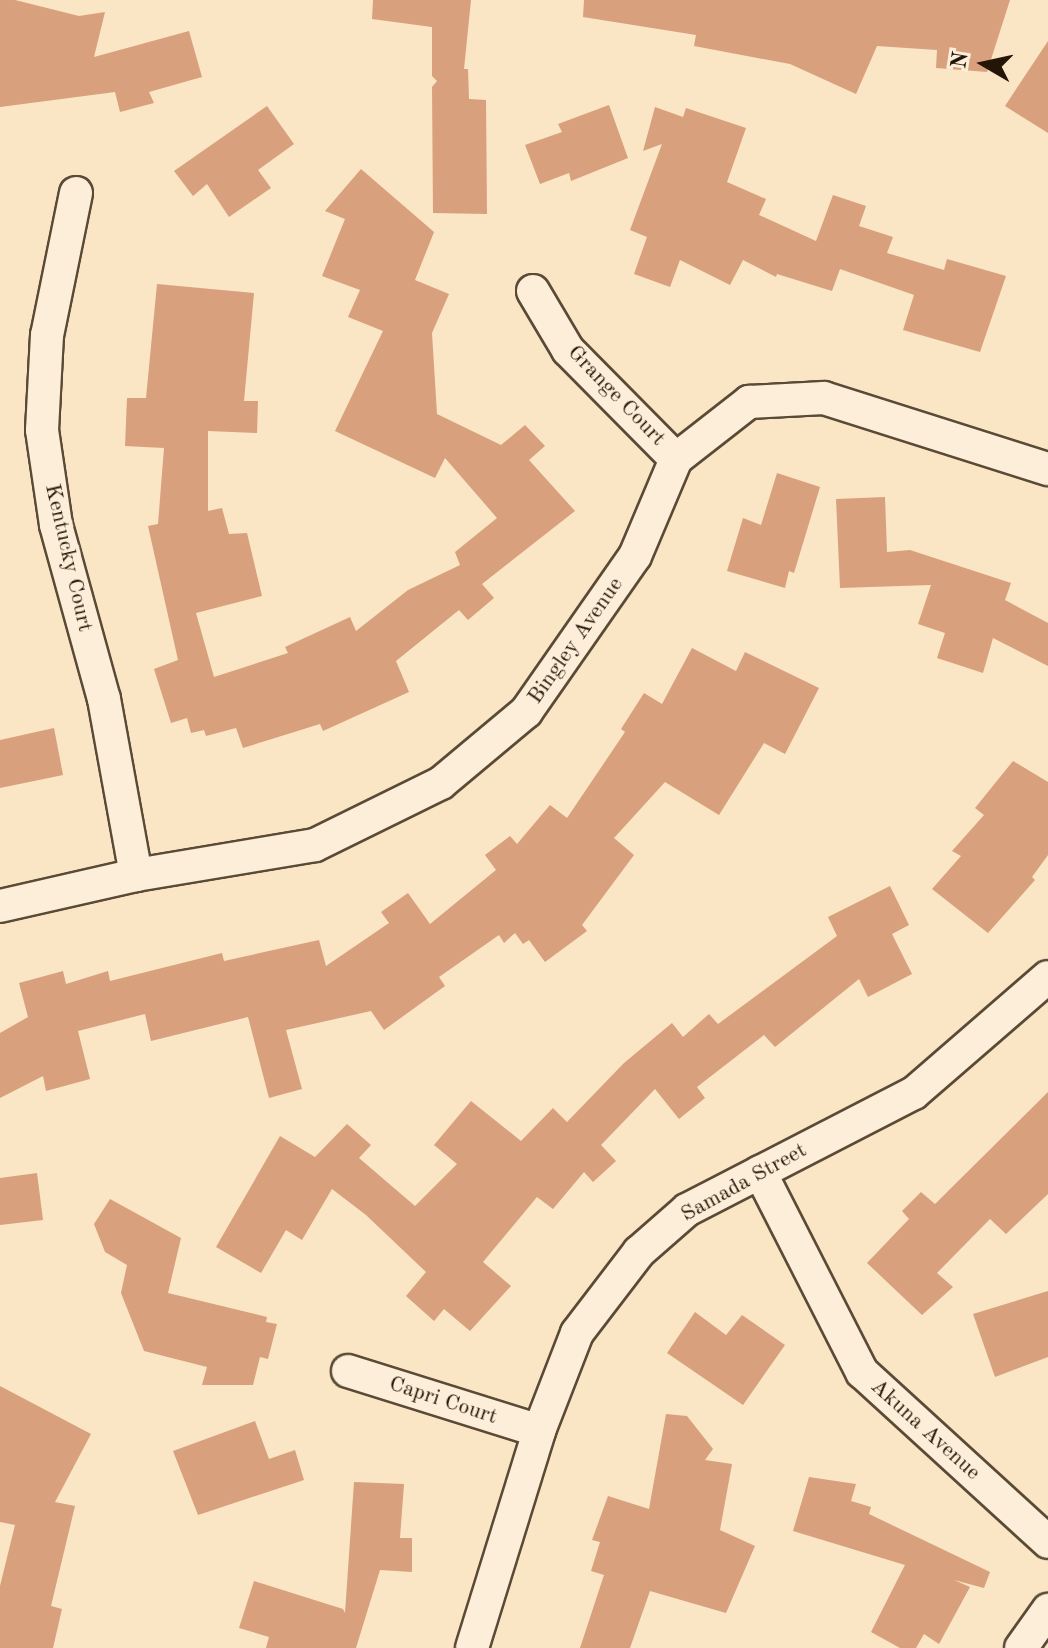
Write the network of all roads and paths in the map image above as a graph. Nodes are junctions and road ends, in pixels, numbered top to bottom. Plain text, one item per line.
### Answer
1 (76, 193) dead end
2 (533, 291) dead end
3 (676, 459) junction
4 (1048, 469) edge
5 (136, 875) junction
6 (0, 906) edge
7 (1048, 977) edge
8 (760, 1172) junction
9 (348, 1371) dead end
10 (539, 1431) junction
11 (1048, 1542) edge
12 (1048, 1610) edge
13 (472, 1648) edge
14 (1021, 1648) edge

1 - 5 street, Kentucky Court
2 - 3 street, Grange Court
3 - 4 street, Bingley Avenue
3 - 5 street, Bingley Avenue
5 - 6 street, Bingley Avenue
7 - 8 street, Samada Street
8 - 10 street, Samada Street
8 - 11 street, Akuna Avenue
9 - 10 street, Capri Court
10 - 13 street, Samada Street
12 - 14 street

